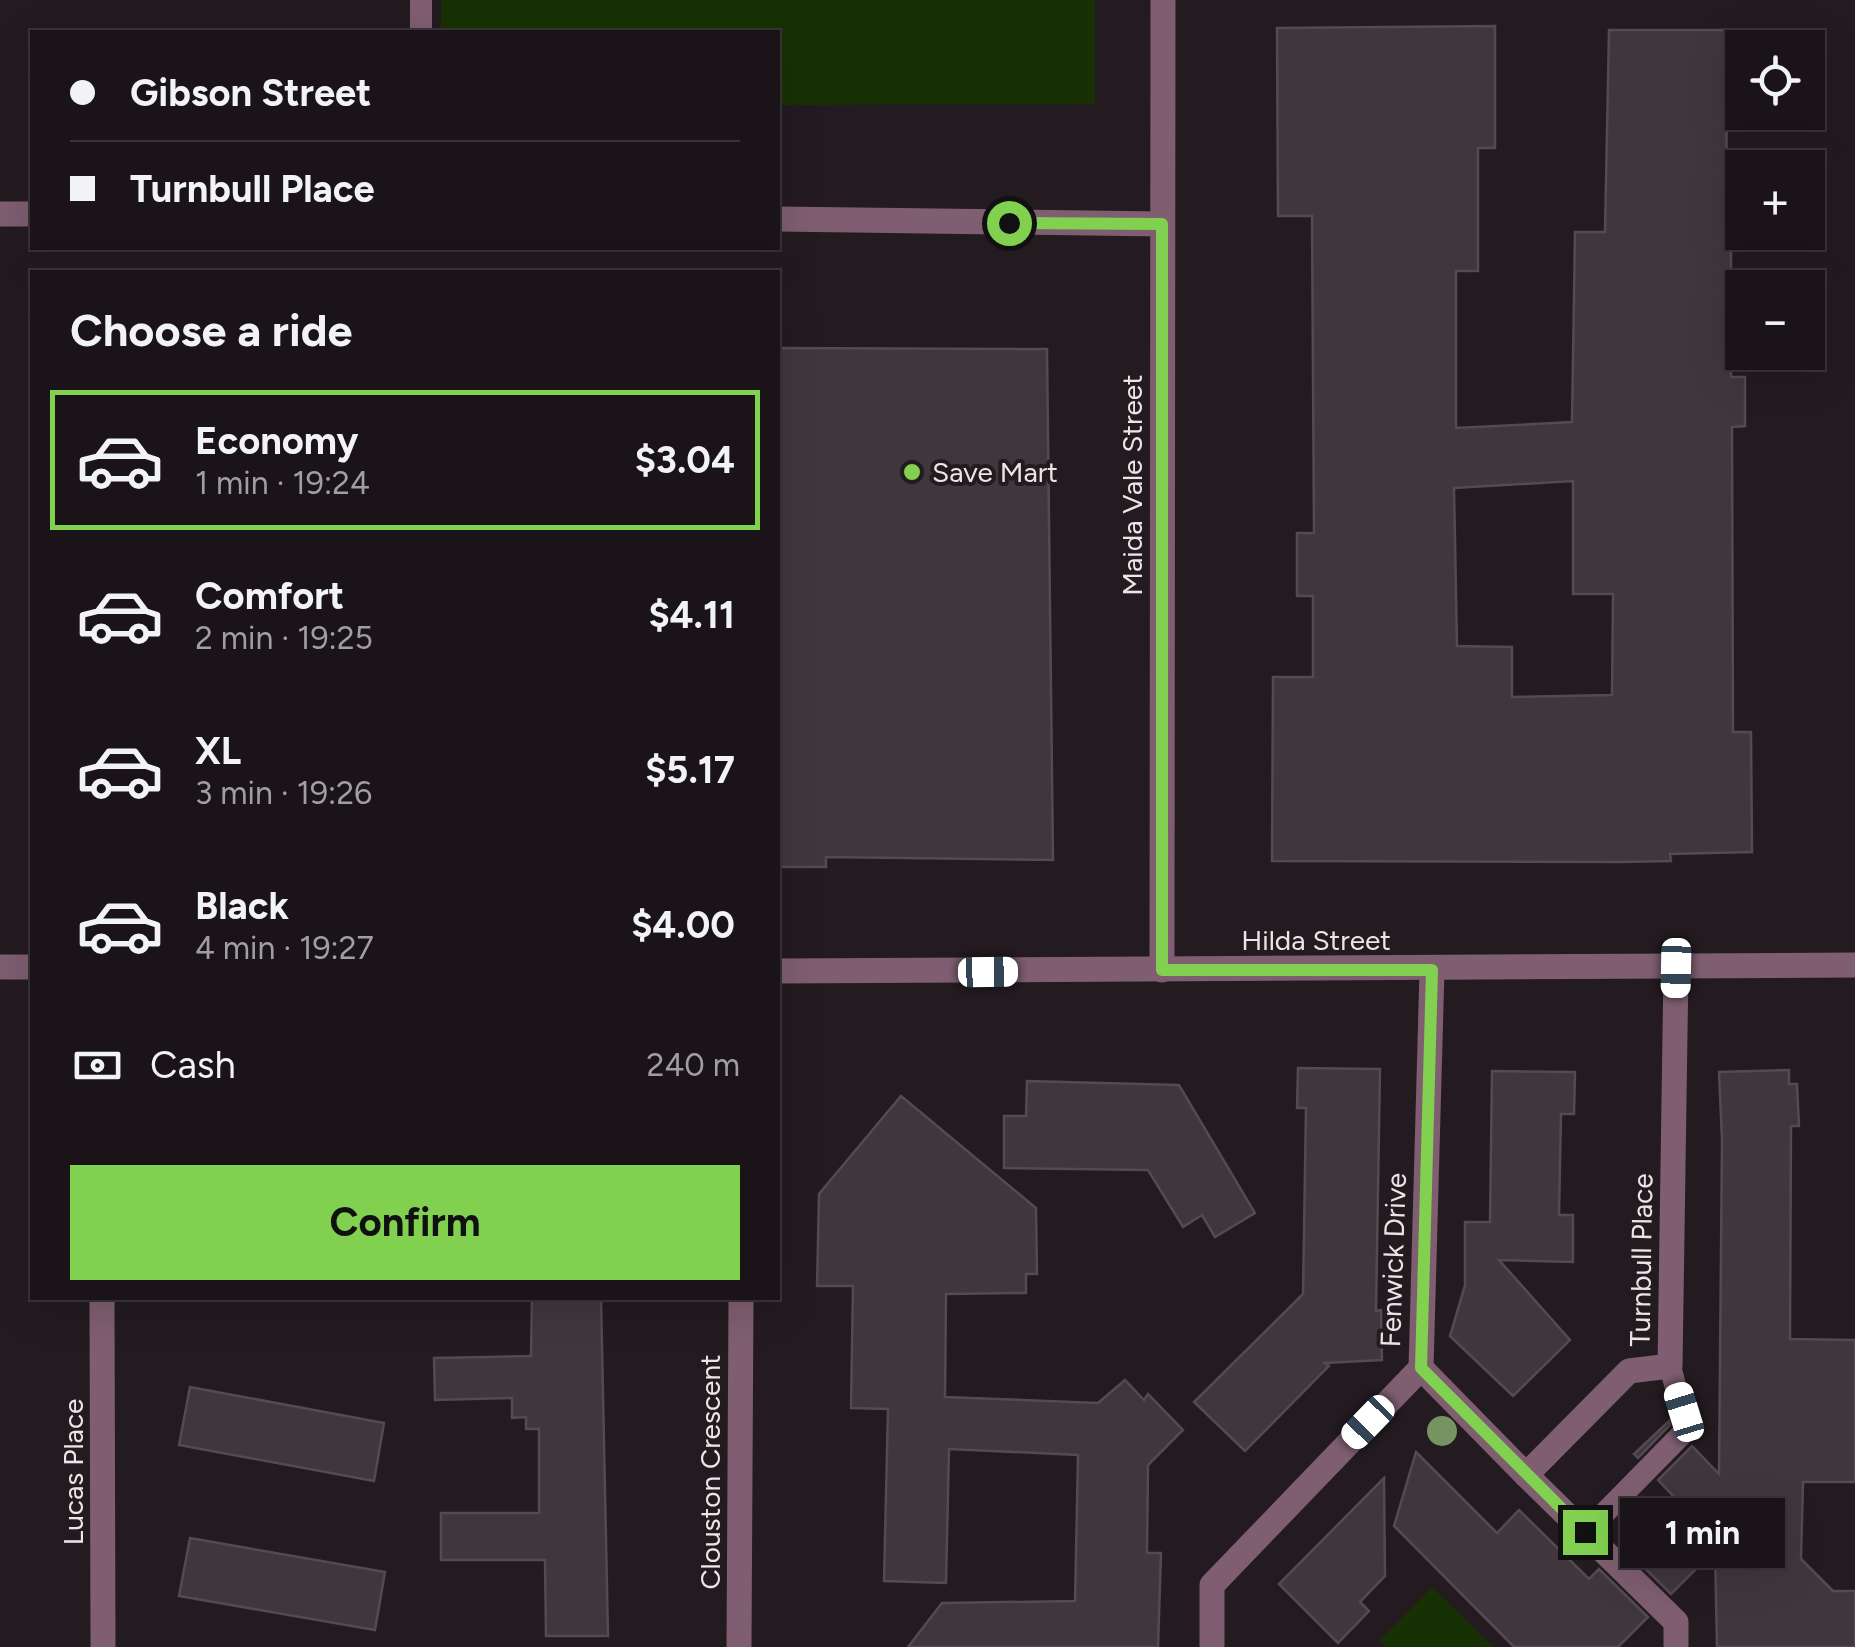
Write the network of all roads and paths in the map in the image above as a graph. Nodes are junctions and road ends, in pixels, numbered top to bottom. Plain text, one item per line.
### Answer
1 (421, 0) edge
2 (1163, 0) edge
3 (421, 30) edge
4 (0, 214) edge
5 (30, 214) edge
6 (780, 220) edge
7 (1162, 224) junction
8 (1855, 965) edge
9 (0, 967) edge
10 (30, 967) edge
11 (1676, 968) junction
12 (1162, 970) junction
13 (1432, 970) junction
14 (780, 971) edge
15 (102, 1300) edge
16 (742, 1300) edge
17 (1670, 1366) junction
18 (1421, 1368) junction
19 (1526, 1474) junction
20 (1585, 1532) junction
21 (104, 1647) edge
22 (739, 1647) edge
23 (1212, 1647) edge
24 (1676, 1647) edge

1 - 3 lane
2 - 7 street, Maida Vale Street
4 - 5 street
6 - 7 street
7 - 12 street, Maida Vale Street
8 - 11 street, Hilda Street
9 - 10 street
11 - 13 street, Hilda Street
11 - 17 street, Turnbull Place
12 - 13 street, Hilda Street
12 - 14 street, Hilda Street
13 - 18 street, Fenwick Drive
15 - 21 street, Lucas Place
16 - 22 street, Clouston Crescent
17 - 19 street, Turnbull Place
17 - 20 lane
18 - 19 street
18 - 23 street, Fenwick Drive
19 - 20 street
20 - 24 street

